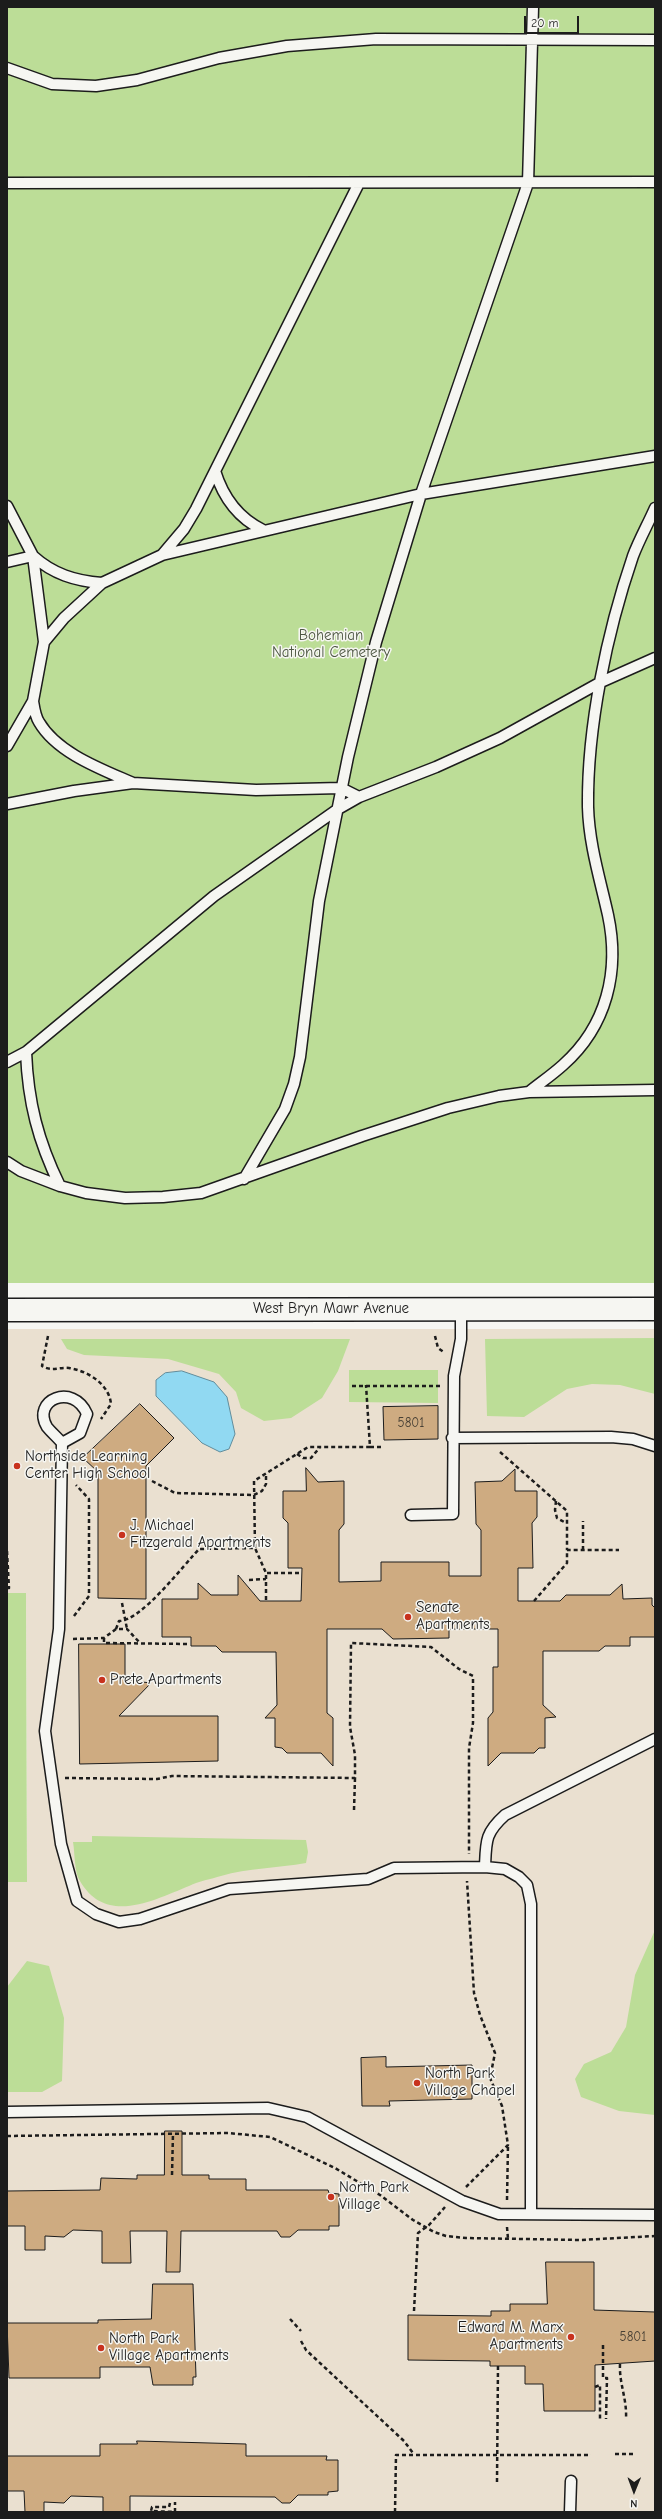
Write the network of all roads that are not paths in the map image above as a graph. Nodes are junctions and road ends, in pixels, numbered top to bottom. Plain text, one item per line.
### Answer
1 (534, 7) edge
2 (532, 40) junction
3 (655, 40) edge
4 (7, 68) edge
5 (655, 182) edge
6 (7, 183) edge
7 (359, 183) junction
8 (528, 183) junction
9 (655, 456) edge
10 (215, 471) junction
11 (421, 494) junction
12 (7, 506) edge
13 (655, 508) edge
14 (263, 530) junction
15 (162, 555) junction
16 (33, 556) junction
17 (7, 562) edge
18 (102, 583) junction
19 (44, 642) junction
20 (655, 658) edge
21 (601, 682) junction
22 (33, 701) junction
23 (7, 746) edge
24 (133, 782) junction
25 (341, 788) junction
26 (359, 797) junction
27 (7, 804) edge
28 (338, 809) junction
29 (26, 1052) junction
30 (7, 1062) edge
31 (655, 1090) edge
32 (529, 1092) junction
33 (7, 1162) edge
34 (244, 1179) junction
35 (60, 1186) junction
36 (461, 1309) junction
37 (655, 1309) edge
38 (7, 1310) edge
39 (452, 1438) junction
40 (62, 1443) junction
41 (655, 1446) edge
42 (411, 1515) dead end
43 (655, 1739) edge
44 (485, 1867) junction
45 (7, 2112) edge
46 (531, 2214) junction
47 (655, 2215) edge
48 (571, 2481) dead end
49 (570, 2512) edge

1 - 2 lane
2 - 3 lane
2 - 4 lane
2 - 8 lane
5 - 8 lane
6 - 7 lane
7 - 8 lane
7 - 10 lane
8 - 11 lane
9 - 11 lane
10 - 14 lane
10 - 15 lane
11 - 14 lane
11 - 25 lane
12 - 16 lane
13 - 21 lane
14 - 15 lane
15 - 18 lane
16 - 17 lane
16 - 18 lane
16 - 19 lane
18 - 19 lane
19 - 22 lane
20 - 21 lane
21 - 26 lane
21 - 32 lane
22 - 23 lane
22 - 24 lane
24 - 25 lane
24 - 27 lane
25 - 26 lane
25 - 28 lane
26 - 28 lane
28 - 29 lane
28 - 34 lane
29 - 30 lane
29 - 35 lane
31 - 32 lane
32 - 34 lane
33 - 35 lane
34 - 35 lane
36 - 37 street, West Bryn Mawr Avenue
36 - 38 street, West Bryn Mawr Avenue
36 - 39 lane
39 - 41 lane
39 - 42 lane
40 - 40 lane
40 - 44 lane
43 - 44 lane
44 - 46 lane
45 - 46 lane
46 - 47 lane
48 - 49 lane

